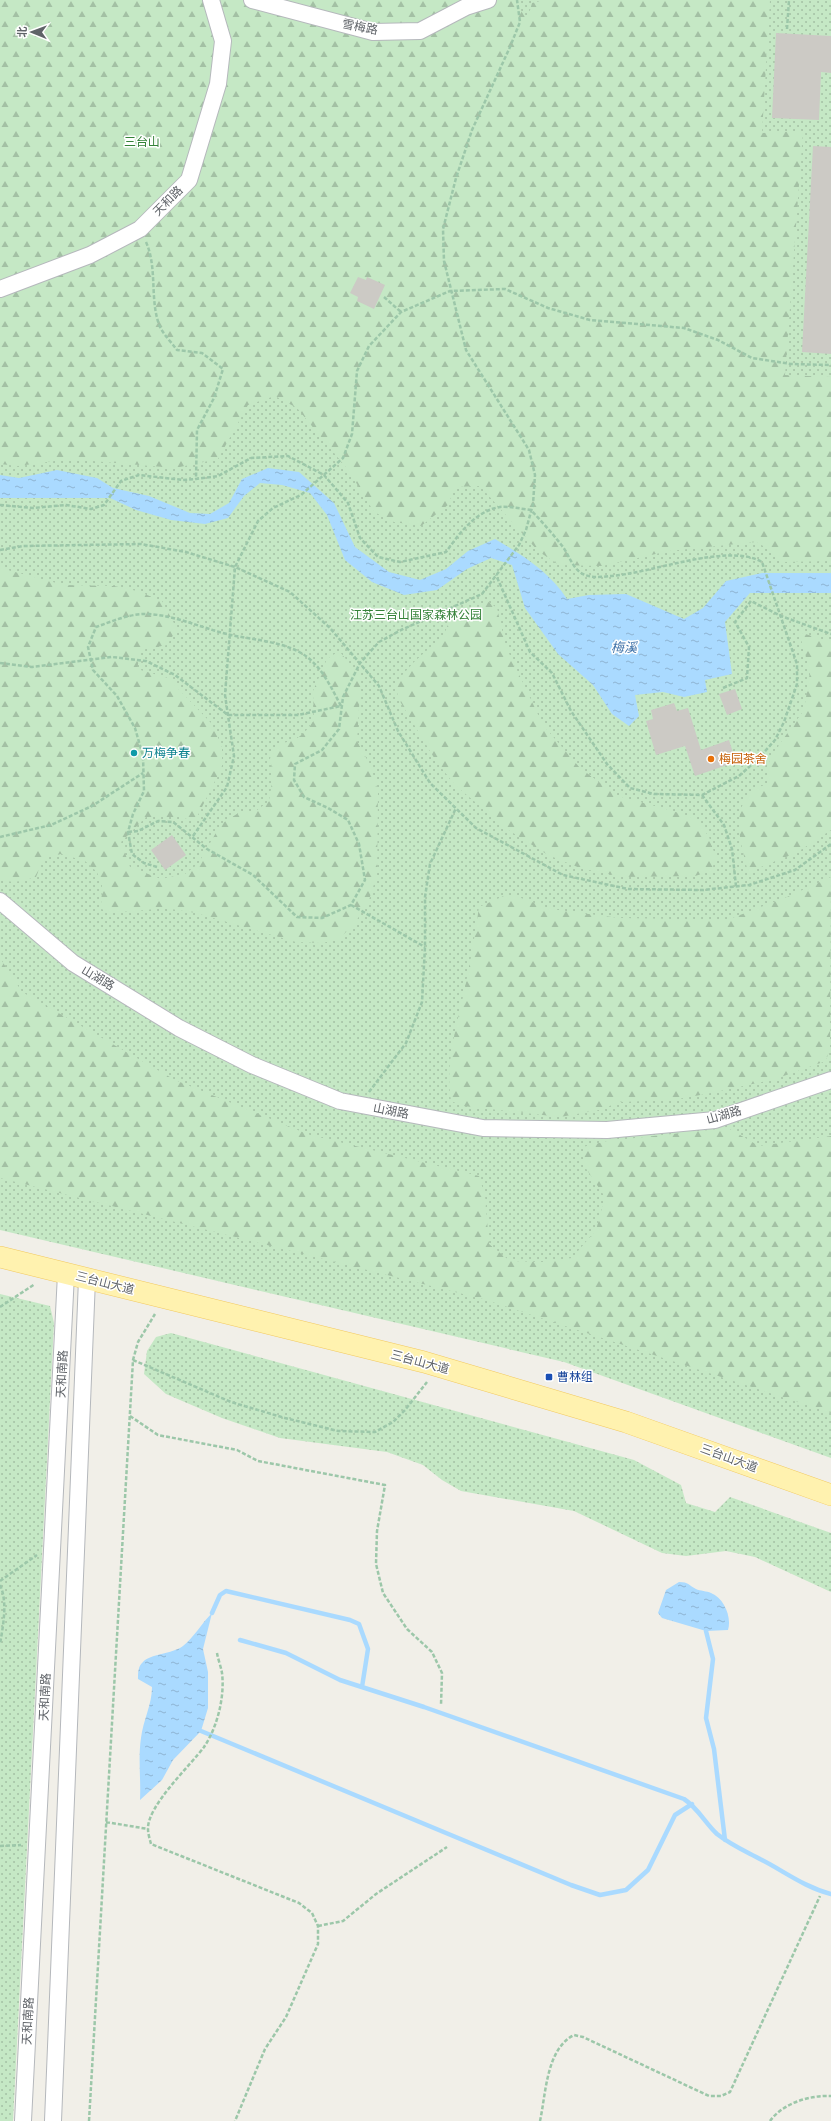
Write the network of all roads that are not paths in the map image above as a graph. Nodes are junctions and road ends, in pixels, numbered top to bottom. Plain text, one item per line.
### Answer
1 (212, 0) edge
2 (252, 0) edge
3 (488, 0) edge
4 (0, 289) edge
5 (0, 901) edge
6 (831, 1080) edge
7 (0, 1257) edge
8 (0, 1271) edge
9 (66, 1281) junction
10 (87, 1286) junction
11 (831, 1495) edge
12 (831, 1507) edge
13 (22, 2121) edge
14 (53, 2121) edge

1 - 4 street, 天和路
2 - 3 street, 雪梅路
5 - 6 street, 山湖路
7 - 9 main road, 三台山大道
8 - 9 main road, 三台山大道
9 - 10 main road, 三台山大道
9 - 13 street, 天和南路
10 - 11 main road, 三台山大道
10 - 12 main road, 三台山大道
10 - 14 street, 天和南路

